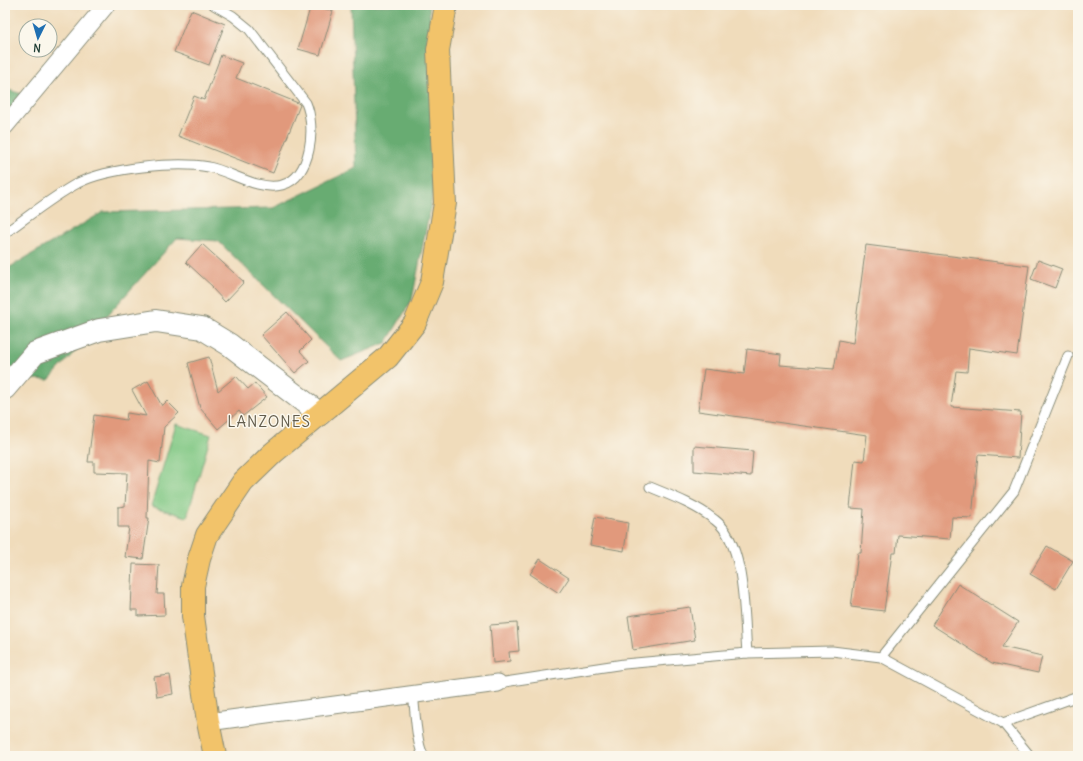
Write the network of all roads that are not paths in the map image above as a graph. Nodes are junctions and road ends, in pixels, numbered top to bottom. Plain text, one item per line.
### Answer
1 (106, 5) edge
2 (214, 5) edge
3 (446, 5) edge
4 (5, 126) edge
5 (5, 233) edge
6 (1068, 356) dead end
7 (5, 388) edge
8 (320, 414) junction
9 (650, 487) dead end
10 (747, 653) junction
11 (881, 657) junction
12 (498, 683) joint
13 (413, 693) junction
14 (1078, 696) edge
15 (208, 722) junction
16 (1003, 723) junction
17 (215, 756) edge
18 (424, 756) edge
19 (1030, 756) edge

1 - 4 street
2 - 5 lane
3 - 8 highway
6 - 11 lane
7 - 8 street
8 - 15 highway
9 - 10 lane
10 - 11 lane
10 - 12 lane
11 - 16 lane
12 - 13 street
13 - 15 street
13 - 18 lane
14 - 16 lane
15 - 17 highway
16 - 19 lane

